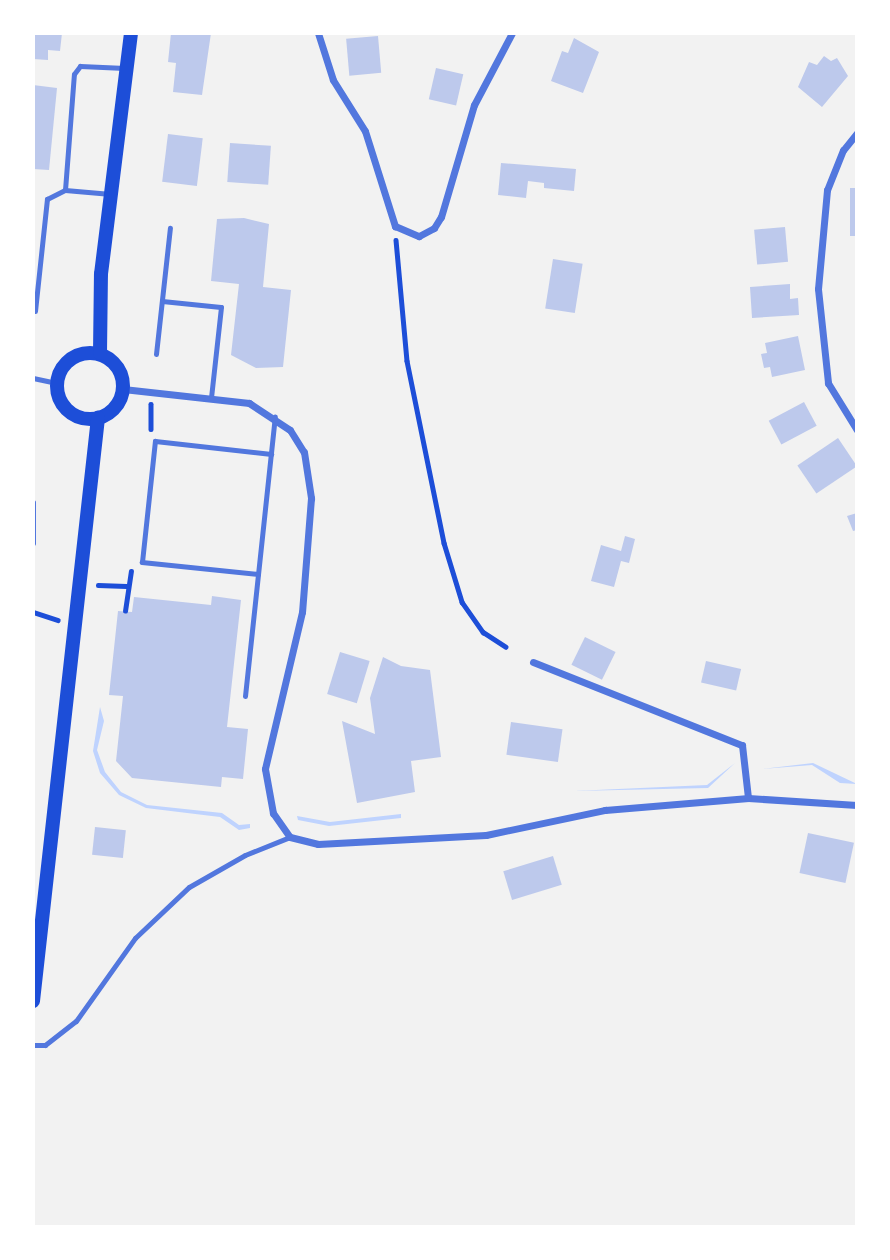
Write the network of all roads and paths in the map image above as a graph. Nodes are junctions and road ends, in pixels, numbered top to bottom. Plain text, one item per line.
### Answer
1 (131, 33) edge
2 (318, 33) edge
3 (512, 33) edge
4 (126, 68) junction
5 (857, 133) edge
6 (65, 190) junction
7 (111, 194) junction
8 (396, 226) junction
9 (170, 228) dead end
10 (162, 301) junction
11 (35, 311) edge
12 (100, 353) junction
13 (156, 354) dead end
14 (33, 379) edge
15 (57, 383) junction
16 (123, 388) junction
17 (211, 397) junction
18 (275, 417) junction
19 (98, 418) junction
20 (857, 430) edge
21 (271, 454) junction
22 (33, 502) edge
23 (33, 543) edge
24 (142, 562) junction
25 (258, 574) junction
26 (97, 585) dead end
27 (126, 586) junction
28 (125, 611) dead end
29 (506, 648) dead end
30 (533, 662) dead end
31 (245, 696) dead end
32 (748, 798) junction
33 (857, 805) edge
34 (290, 837) junction
35 (33, 1001) edge
36 (33, 1045) edge

1 - 4 main road
2 - 8 street
3 - 8 street
4 - 6 lane
4 - 7 main road
5 - 20 street
6 - 7 lane
6 - 11 lane
7 - 12 main road
8 - 29 path
9 - 10 lane
10 - 13 lane
10 - 17 lane
12 - 15 main road
12 - 16 main road
14 - 15 lane
15 - 19 main road
16 - 17 street
16 - 19 main road
17 - 18 street
18 - 21 lane
18 - 34 street
19 - 35 main road
21 - 24 lane
21 - 25 lane
22 - 23 lane
24 - 25 lane
24 - 27 path
25 - 31 lane
26 - 27 path
27 - 28 path
30 - 32 street
32 - 33 street
32 - 34 street
34 - 36 lane

